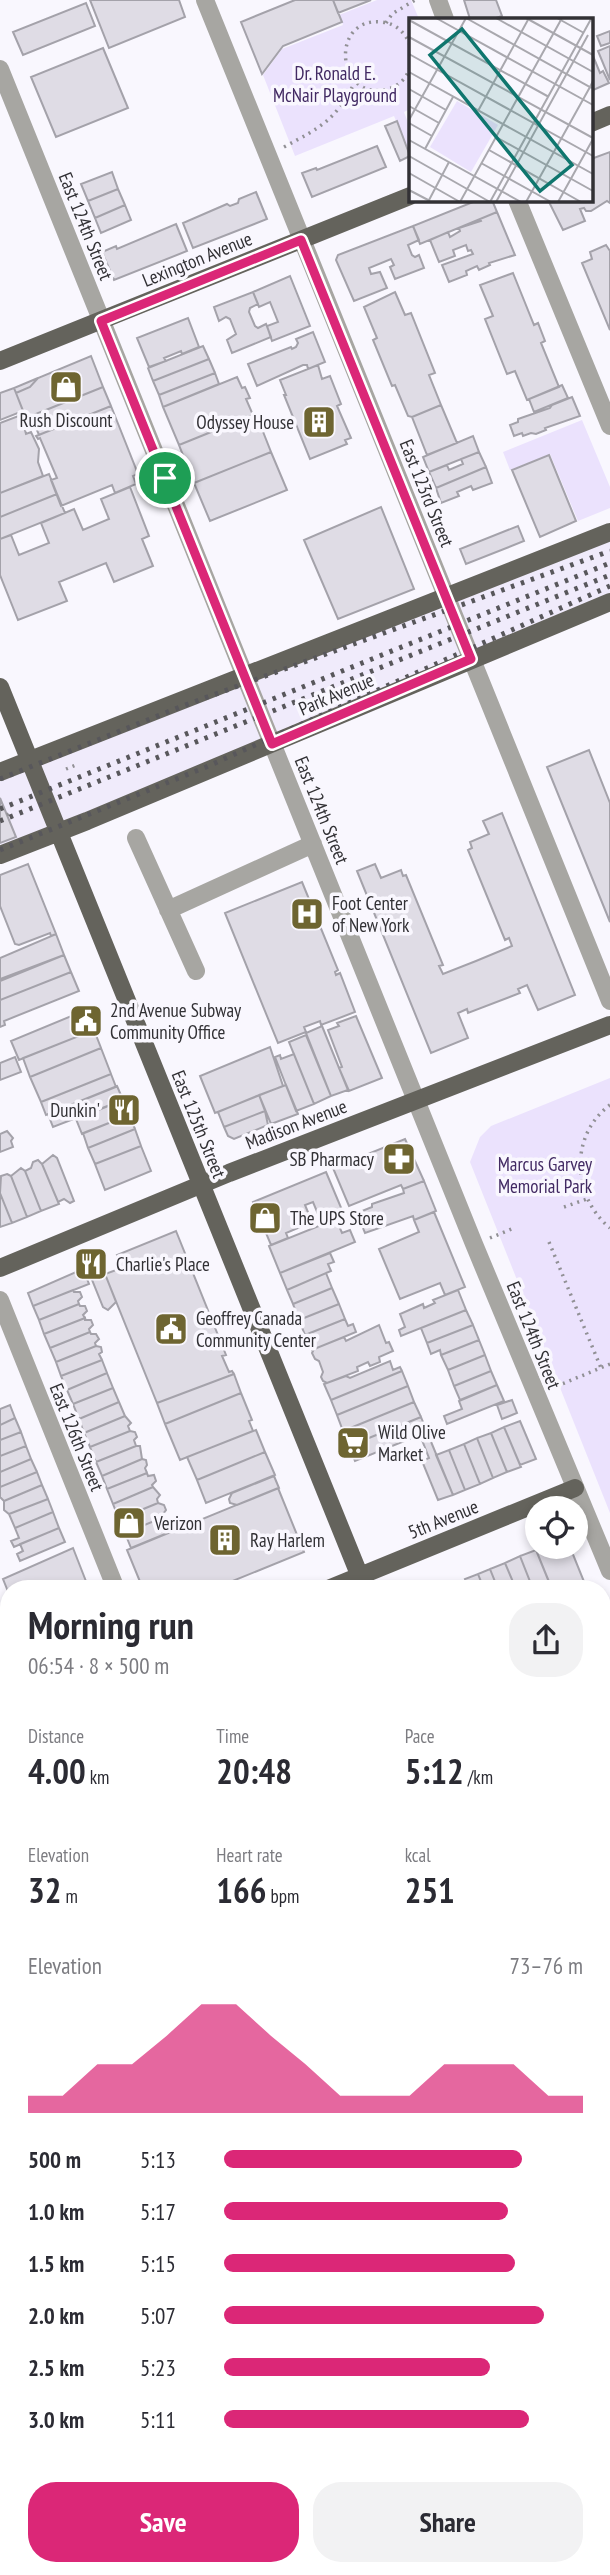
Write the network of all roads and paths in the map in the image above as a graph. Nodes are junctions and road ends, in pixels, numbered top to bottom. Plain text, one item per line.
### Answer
1 (205, 0) edge
2 (415, 0) edge
3 (438, 0) edge
4 (445, 18) edge
5 (386, 23) junction
6 (409, 42) edge
7 (0, 69) edge
8 (409, 70) edge
9 (356, 81) junction
10 (610, 115) edge
11 (592, 123) edge
12 (284, 147) dead end
13 (409, 197) edge
14 (517, 201) edge
15 (301, 240) junction
16 (101, 321) junction
17 (0, 361) edge
18 (610, 426) edge
19 (610, 531) edge
20 (446, 597) junction
21 (610, 602) edge
22 (471, 659) junction
23 (245, 676) junction
24 (0, 687) edge
25 (272, 744) junction
26 (29, 760) junction
27 (76, 765) dead end
28 (66, 769) dead end
29 (0, 772) edge
30 (12, 812) dead end
31 (7, 815) dead end
32 (58, 832) junction
33 (136, 838) dead end
34 (313, 844) junction
35 (0, 855) edge
36 (168, 909) junction
37 (196, 971) dead end
38 (610, 1002) edge
39 (610, 1025) edge
40 (417, 1099) junction
41 (610, 1105) edge
42 (200, 1185) junction
43 (587, 1199) junction
44 (564, 1207) dead end
45 (514, 1228) dead end
46 (610, 1228) edge
47 (549, 1242) dead end
48 (474, 1244) junction
49 (0, 1268) edge
50 (0, 1300) edge
51 (610, 1364) edge
52 (601, 1368) junction
53 (536, 1395) junction
54 (575, 1488) junction
55 (610, 1571) edge
56 (112, 1580) edge
57 (361, 1580) edge
58 (369, 1580) edge

1 - 15 street, East 123rd Street
2 - 5 path
3 - 4 street
5 - 6 path
5 - 9 path
7 - 16 street, East 124th Street
8 - 9 path
9 - 12 path
10 - 11 main road
13 - 15 main road, Lexington Avenue
14 - 18 street
15 - 16 main road, Lexington Avenue
15 - 20 street, East 123rd Street
16 - 17 main road, Lexington Avenue
16 - 23 street, East 124th Street
19 - 20 main road
20 - 22 street, East 123rd Street
20 - 23 main road
21 - 22 main road, Park Avenue
22 - 25 main road, Park Avenue
22 - 38 street, East 123rd Street
23 - 25 street, East 124th Street
23 - 26 main road
24 - 26 main road, East 125th Street
25 - 32 main road, Park Avenue
25 - 34 street, East 124th Street
26 - 29 main road
26 - 32 main road, East 125th Street
27 - 28 path
30 - 31 path
32 - 35 main road, Park Avenue
32 - 42 main road, East 125th Street
33 - 36 street
34 - 36 street
34 - 40 street, East 124th Street
36 - 37 street
39 - 40 main road, Madison Avenue
40 - 42 main road, Madison Avenue
40 - 48 street, East 124th Street
41 - 43 path
42 - 49 main road, Madison Avenue
42 - 57 main road, East 125th Street
43 - 44 path
43 - 46 path
45 - 48 path
47 - 52 path
48 - 53 street, East 124th Street
50 - 56 street, East 126th Street
51 - 52 path
52 - 53 path
53 - 54 street, East 124th Street
54 - 55 street, East 124th Street
54 - 58 main road, 5th Avenue

